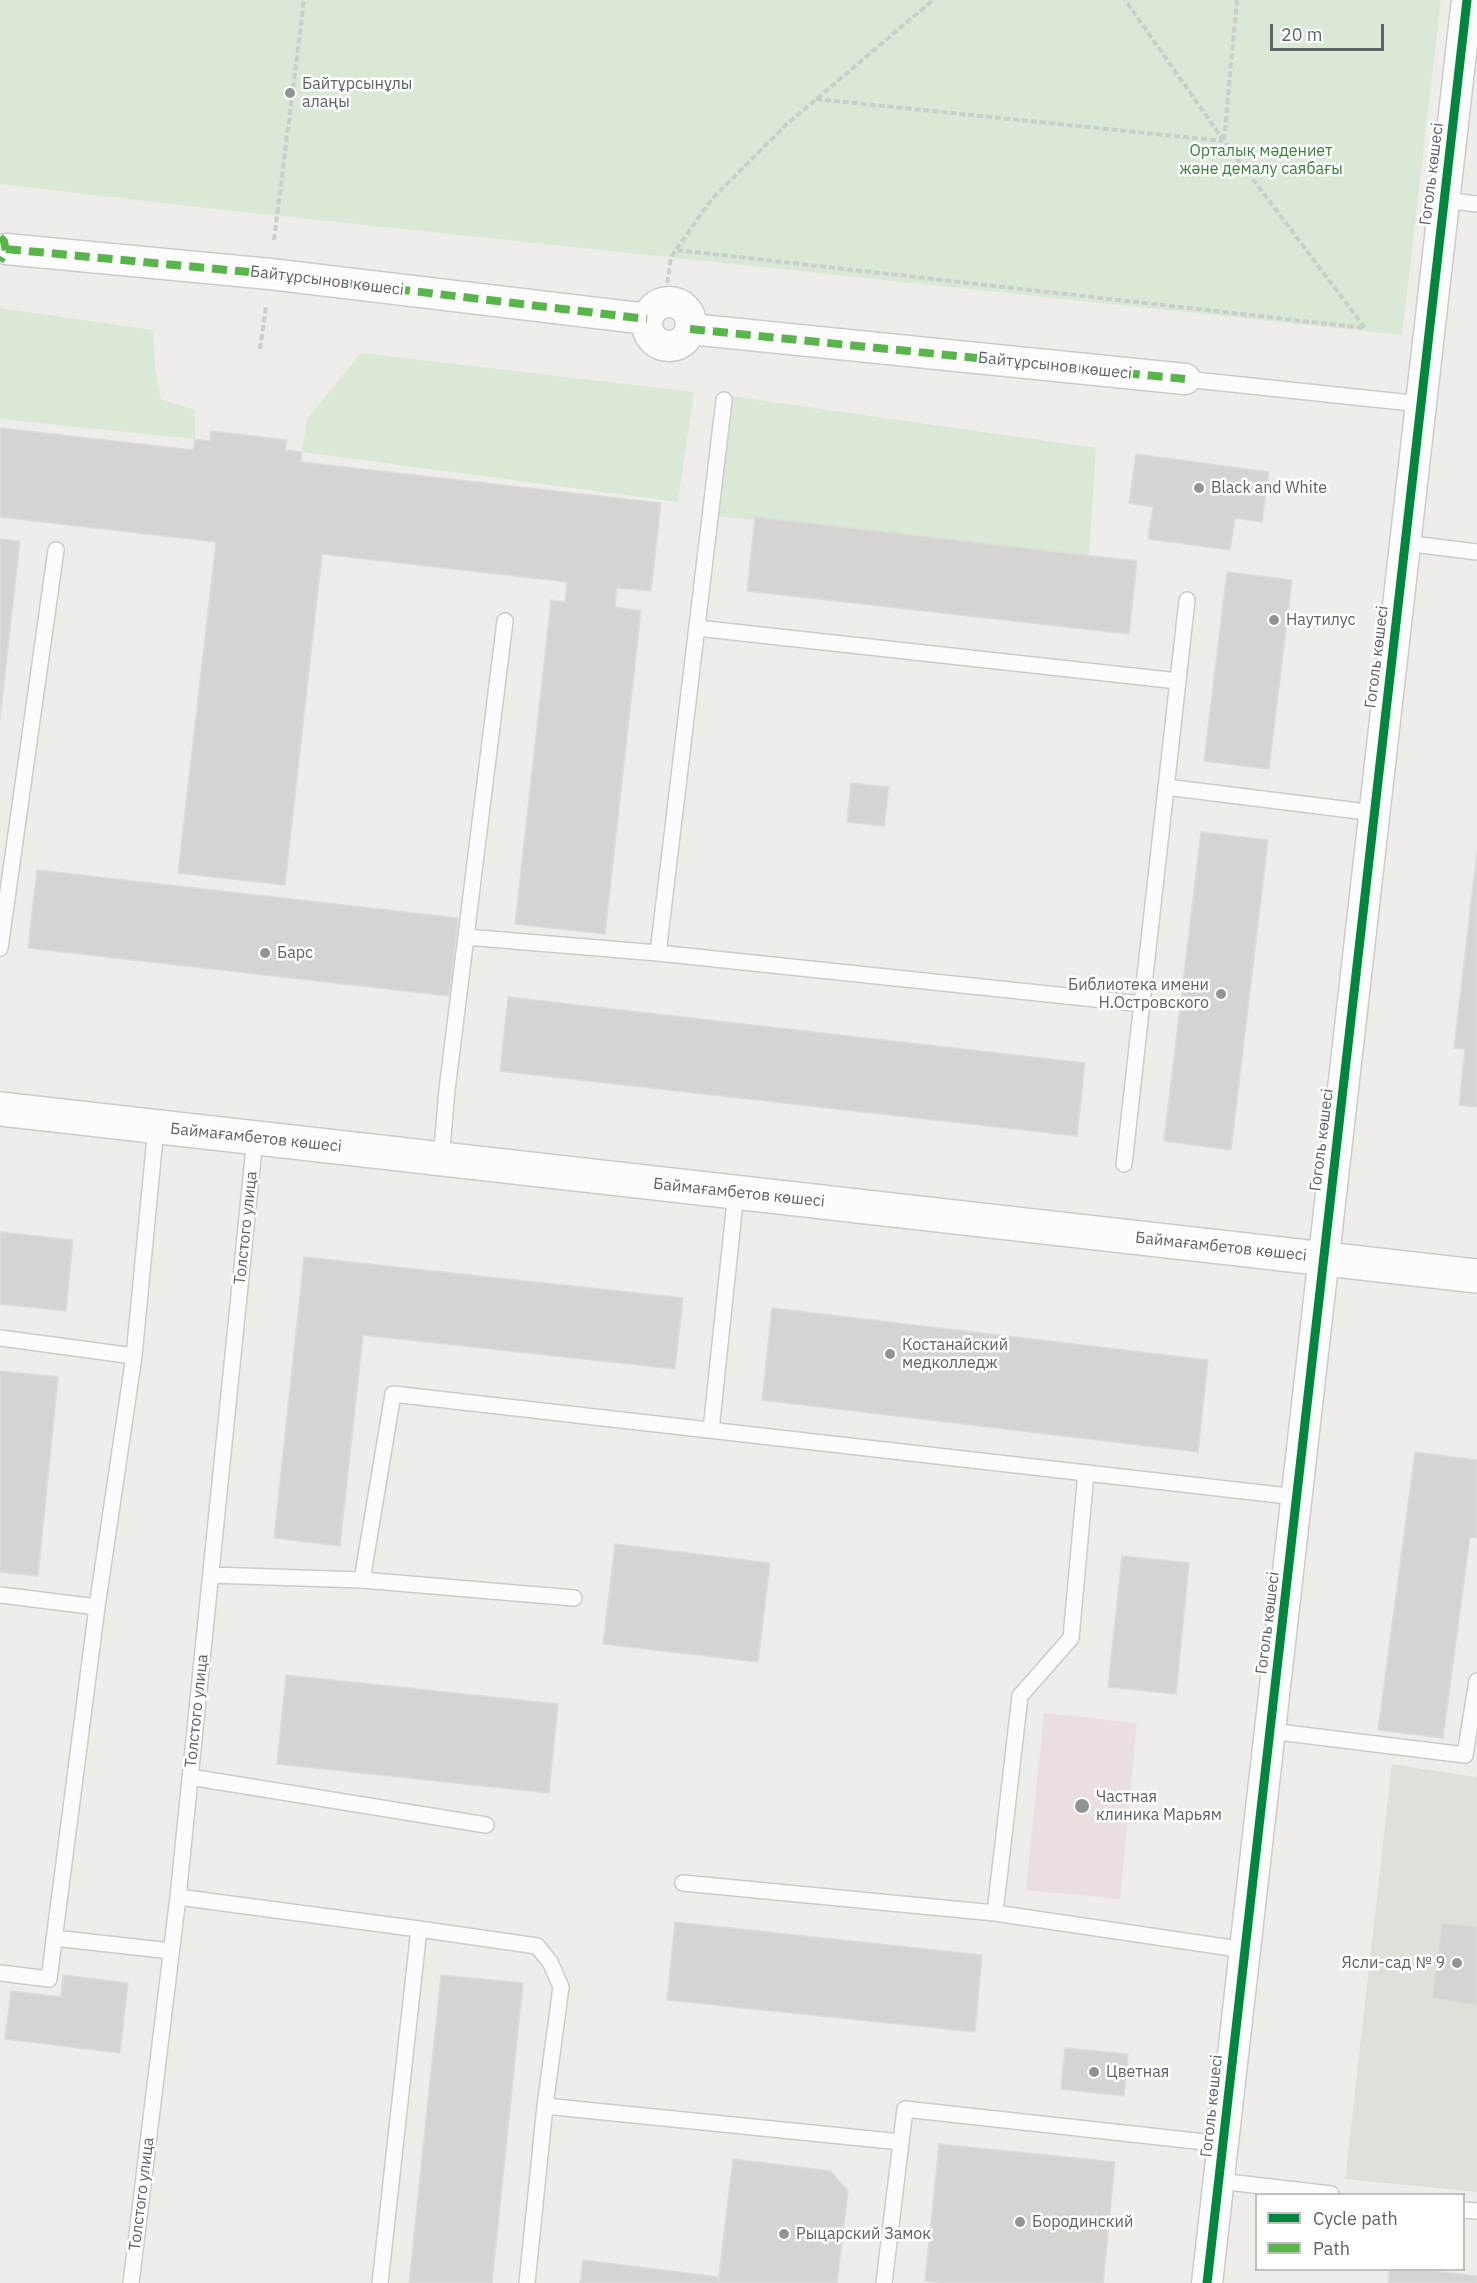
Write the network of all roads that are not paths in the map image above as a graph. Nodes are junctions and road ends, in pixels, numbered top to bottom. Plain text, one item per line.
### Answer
1 (1467, 0) edge
2 (1444, 200) junction
3 (1477, 204) edge
4 (2, 249) edge
5 (1185, 379) joint
6 (724, 400) dead end
7 (1421, 404) junction
8 (1405, 543) junction
9 (56, 550) dead end
10 (1477, 552) edge
11 (1187, 600) dead end
12 (505, 621) dead end
13 (697, 628) junction
14 (1178, 681) junction
15 (1166, 787) junction
16 (1375, 813) junction
17 (2, 915) edge
18 (466, 937) junction
19 (0, 948) edge
20 (658, 953) junction
21 (1143, 1004) junction
22 (0, 1109) edge
23 (156, 1127) junction
24 (255, 1138) junction
25 (441, 1159) junction
26 (1124, 1164) dead end
27 (736, 1192) junction
28 (1324, 1259) junction
29 (1477, 1276) edge
30 (0, 1338) edge
31 (134, 1356) junction
32 (711, 1430) junction
33 (1086, 1473) junction
34 (1297, 1497) junction
35 (211, 1575) junction
36 (362, 1581) junction
37 (0, 1595) edge
38 (574, 1598) dead end
39 (97, 1607) junction
40 (1477, 1681) edge
41 (1270, 1731) junction
42 (190, 1778) junction
43 (486, 1825) dead end
44 (683, 1883) dead end
45 (178, 1897) junction
46 (995, 1913) junction
47 (419, 1929) junction
48 (54, 1938) junction
49 (1245, 1950) junction
50 (171, 1951) junction
51 (0, 1973) edge
52 (546, 2106) junction
53 (901, 2142) junction
54 (1223, 2144) junction
55 (1219, 2181) junction
56 (1322, 2193) edge
57 (131, 2283) edge
58 (380, 2283) edge
59 (527, 2283) edge
60 (884, 2283) edge
61 (1207, 2283) edge

1 - 2 street, Гоголь көшесі
2 - 3 lane
2 - 7 street, Гоголь көшесі
4 - 5 street, Байтұрсынов көшесі
5 - 7 lane, Байтұрсынов көшесі
6 - 13 lane
7 - 8 street, Гоголь көшесі
8 - 10 lane
8 - 16 street, Гоголь көшесі
9 - 17 lane
11 - 14 lane
12 - 18 lane
13 - 14 lane
13 - 20 lane
14 - 15 lane
15 - 16 lane
15 - 21 lane
16 - 28 street, Гоголь көшесі
17 - 19 lane
18 - 20 lane
18 - 25 lane
20 - 21 lane
21 - 26 lane
22 - 23 main road, Баймағамбетов көшесі
23 - 24 main road, Баймағамбетов көшесі
23 - 31 lane
24 - 25 main road, Баймағамбетов көшесі
24 - 35 lane, Толстого улица
25 - 27 main road, Баймағамбетов көшесі
27 - 28 main road, Баймағамбетов көшесі
27 - 32 lane
28 - 29 main road, Баймағамбетов көшесі
28 - 34 street, Гоголь көшесі
30 - 31 lane
31 - 39 lane
32 - 33 lane
32 - 36 lane
33 - 34 lane
33 - 46 lane
34 - 41 street, Гоголь көшесі
35 - 36 lane
35 - 42 lane, Толстого улица
36 - 38 lane
37 - 39 lane
39 - 48 lane
40 - 41 lane
41 - 49 street, Гоголь көшесі
42 - 43 lane
42 - 45 lane, Толстого улица
44 - 46 lane
45 - 47 lane
45 - 50 lane, Толстого улица
46 - 49 lane
47 - 52 lane
47 - 58 lane
48 - 50 lane
48 - 51 lane
49 - 54 street, Гоголь көшесі
50 - 57 lane, Толстого улица
52 - 53 lane
52 - 59 lane
53 - 54 lane
53 - 60 lane
54 - 55 street, Гоголь көшесі
55 - 56 lane
55 - 61 street, Гоголь көшесі

